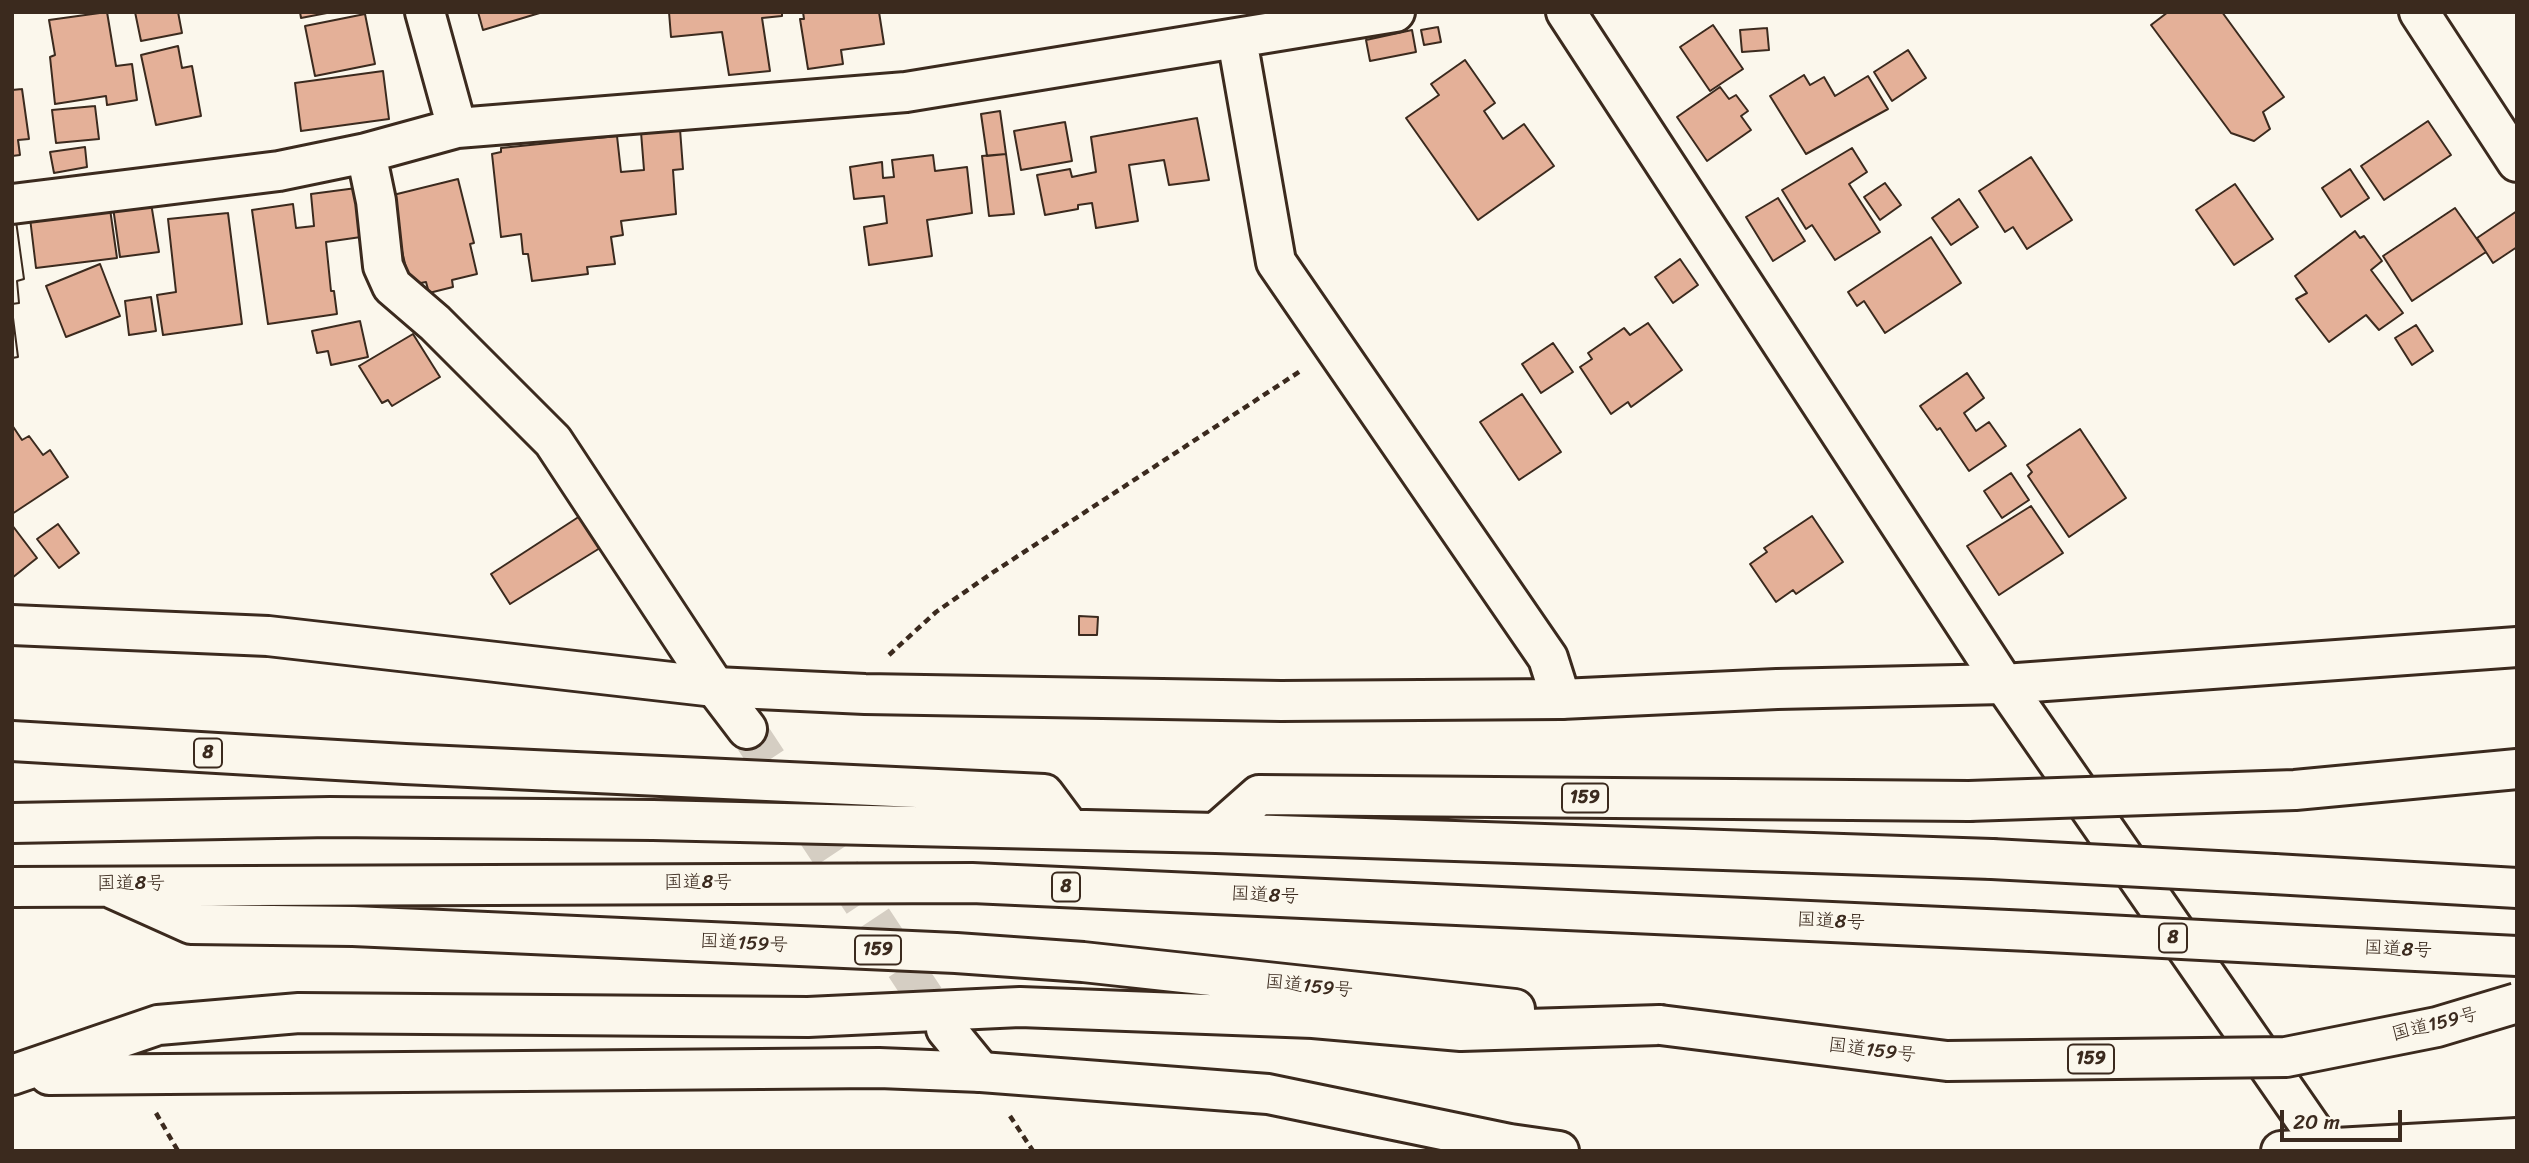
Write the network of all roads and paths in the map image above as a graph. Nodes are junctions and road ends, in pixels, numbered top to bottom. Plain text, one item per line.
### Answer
1 (425, 12) edge
2 (1395, 12) edge
3 (1566, 12) edge
4 (2418, 12) edge
5 (1253, 28) edge
6 (457, 128) junction
7 (366, 153) junction
8 (2517, 162) edge
9 (12, 204) edge
10 (1335, 349) junction
11 (12, 625) edge
12 (2517, 647) edge
13 (2004, 684) junction
14 (715, 687) junction
15 (865, 694) junction
16 (1561, 699) junction
17 (747, 729) tunnel mouth
18 (12, 741) edge
19 (2517, 769) edge
20 (12, 823) edge
21 (1070, 829) junction
22 (1216, 833) junction
23 (101, 884) junction
24 (12, 887) edge
25 (2517, 888) edge
26 (2517, 956) edge
27 (2517, 1003) edge
28 (1660, 1025) junction
29 (946, 1029) tunnel mouth
30 (981, 1072) junction
31 (12, 1076) edge
32 (2517, 1138) edge
33 (2326, 1149) edge
34 (1559, 1151) edge
35 (2281, 1151) edge

1 - 6 main road
2 - 5 main road
3 - 13 main road
4 - 8 main road
5 - 6 main road
5 - 10 main road
6 - 7 main road
7 - 9 main road
7 - 14 main road
10 - 15 path
10 - 16 main road
11 - 14 main road
12 - 13 main road
13 - 16 main road
13 - 33 main road
14 - 15 main road
14 - 17 main road
15 - 16 main road
18 - 21 main road, 8
19 - 22 main road, 159, bridge
20 - 21 main road
21 - 22 main road
22 - 25 main road, bridge
23 - 24 main road, 国道8号 / 8
23 - 26 main road, 国道8号 / 8, bridge
23 - 28 main road, 国道159号 / 159
27 - 28 main road, 国道159号 / 159, bridge
28 - 31 main road
29 - 30 main road
30 - 31 main road
30 - 34 main road
32 - 33 main road
33 - 35 main road

